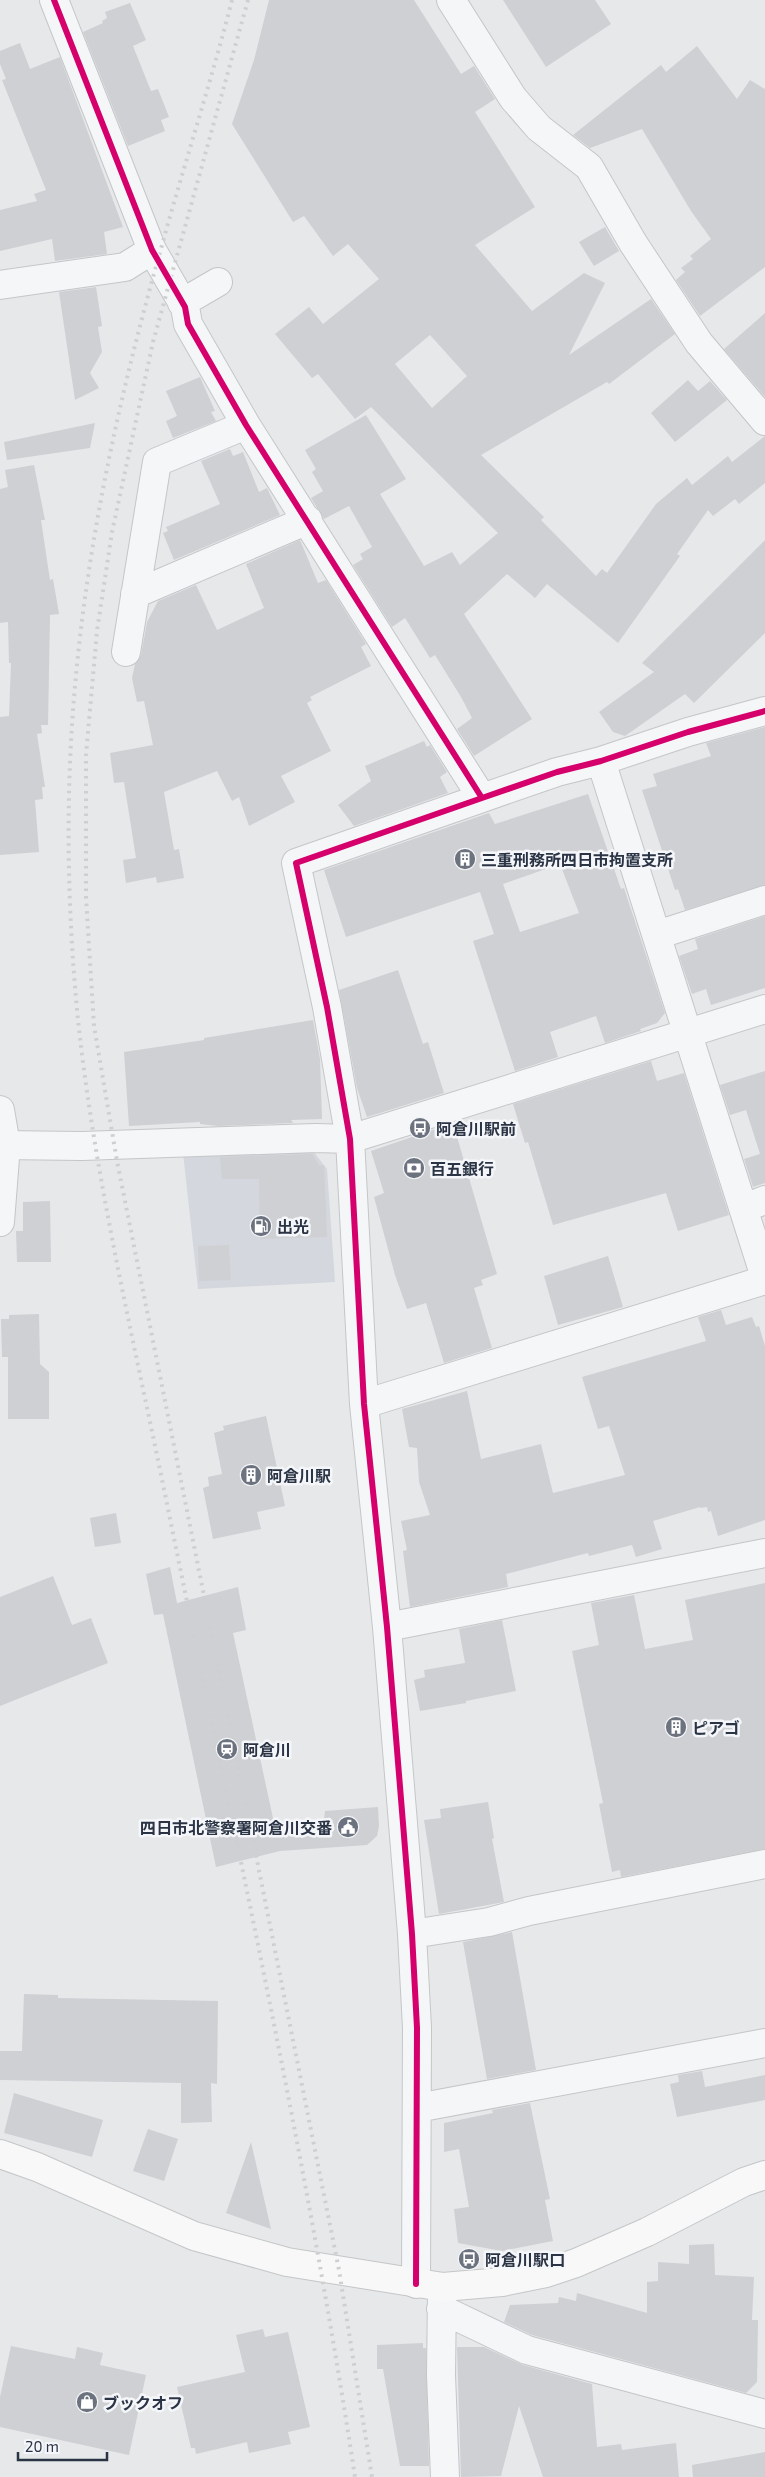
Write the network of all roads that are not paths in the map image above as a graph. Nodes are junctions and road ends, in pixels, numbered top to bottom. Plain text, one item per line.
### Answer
1 (54, 0) edge
2 (451, 0) edge
3 (152, 250) junction
4 (218, 282) dead end
5 (0, 286) edge
6 (182, 303) junction
7 (765, 421) edge
8 (246, 425) junction
9 (308, 520) junction
10 (135, 594) junction
11 (126, 652) dead end
12 (765, 710) edge
13 (601, 761) junction
14 (482, 798) junction
15 (765, 900) edge
16 (658, 935) junction
17 (765, 1009) edge
18 (689, 1033) junction
19 (0, 1110) edge
20 (350, 1139) junction
21 (3, 1145) edge
22 (754, 1204) edge
23 (0, 1222) edge
24 (765, 1278) edge
25 (364, 1404) junction
26 (765, 1553) edge
27 (387, 1627) junction
28 (765, 1864) edge
29 (412, 1934) junction
30 (765, 2043) edge
31 (417, 2108) junction
32 (0, 2154) edge
33 (765, 2176) edge
34 (416, 2284) junction
35 (442, 2298) junction
36 (763, 2405) edge
37 (445, 2477) edge

1 - 3 street
2 - 7 street
3 - 5 street
3 - 6 street
4 - 6 street
6 - 8 street
8 - 9 street
8 - 10 street
9 - 10 street
9 - 14 street
10 - 11 street
12 - 13 street
13 - 14 street
13 - 16 street
14 - 20 street
15 - 16 street
16 - 18 street
17 - 18 street
18 - 20 street
18 - 22 street
19 - 21 street
20 - 21 street
20 - 25 street
21 - 23 street
22 - 24 street
24 - 25 street
25 - 27 street
26 - 27 street
27 - 29 street
28 - 29 street
29 - 31 street
30 - 31 street
31 - 34 street
32 - 34 street
33 - 35 street
34 - 35 street
35 - 36 street
35 - 37 street

